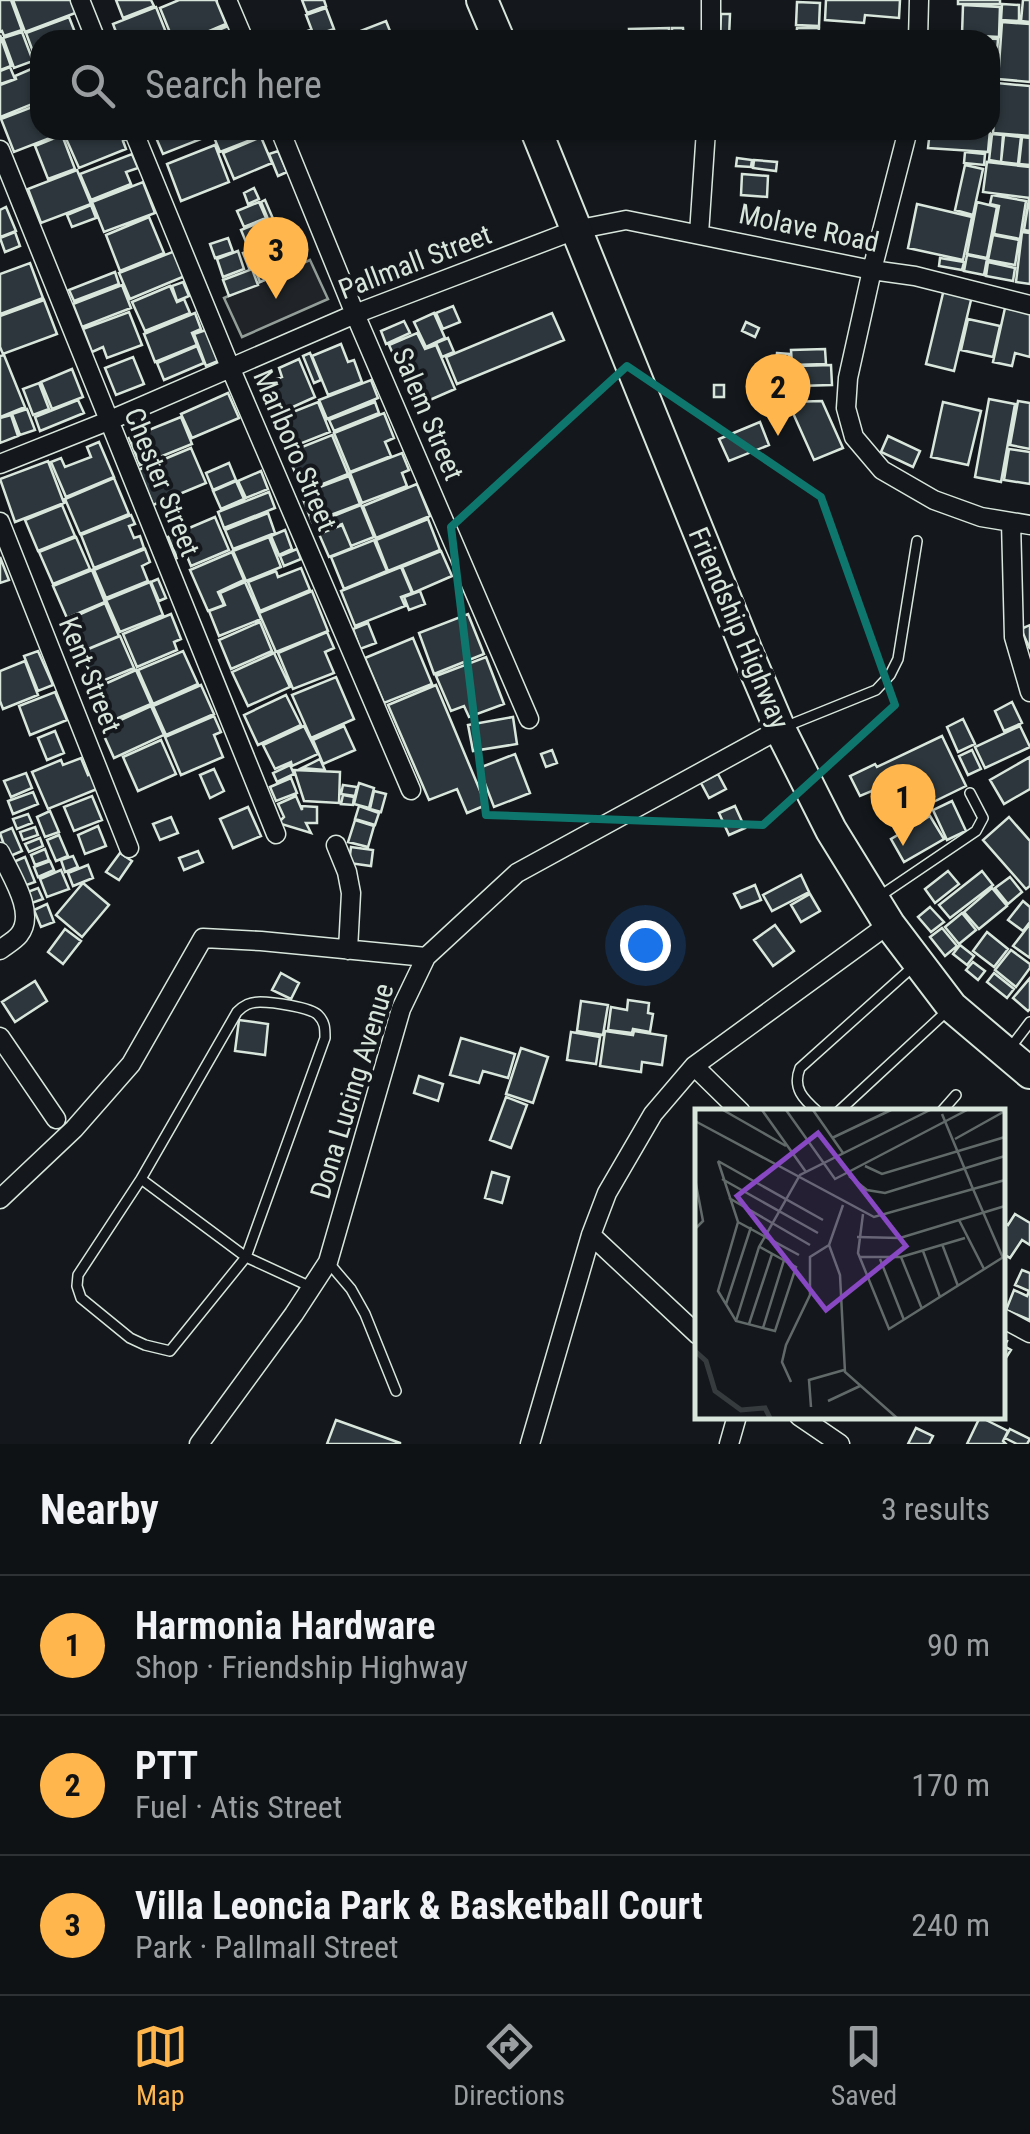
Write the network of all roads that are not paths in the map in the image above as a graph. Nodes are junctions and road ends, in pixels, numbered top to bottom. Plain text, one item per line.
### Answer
1 (80, 0) edge
2 (228, 0) edge
3 (482, 0) edge
4 (711, 0) edge
5 (919, 0) edge
6 (92, 30) edge
7 (240, 30) edge
8 (495, 30) edge
9 (711, 30) edge
10 (918, 30) edge
11 (137, 140) edge
12 (284, 140) edge
13 (540, 140) edge
14 (705, 140) edge
15 (905, 140) edge
16 (0, 150) edge
17 (575, 230) junction
18 (699, 234) junction
19 (872, 270) junction
20 (1030, 305) edge
21 (355, 314) junction
22 (230, 368) junction
23 (108, 421) junction
24 (0, 464) edge
25 (0, 522) edge
26 (1020, 523) edge
27 (917, 541) dead end
28 (1030, 692) edge
29 (529, 719) dead end
30 (780, 729) junction
31 (411, 790) dead end
32 (970, 793) dead end
33 (276, 834) dead end
34 (336, 844) dead end
35 (129, 848) dead end
36 (0, 852) edge
37 (881, 912) junction
38 (0, 950) edge
39 (348, 950) junction
40 (426, 956) junction
41 (918, 962) junction
42 (952, 1007) junction
43 (1030, 1022) edge
44 (0, 1037) edge
45 (1018, 1063) edge
46 (694, 1066) junction
47 (956, 1095) dead end
48 (739, 1109) edge
49 (815, 1109) edge
50 (841, 1109) edge
51 (943, 1109) edge
52 (56, 1119) dead end
53 (141, 1179) junction
54 (0, 1199) edge
55 (591, 1235) junction
56 (246, 1257) junction
57 (328, 1262) junction
58 (312, 1287) junction
59 (1005, 1320) edge
60 (695, 1333) edge
61 (1030, 1333) edge
62 (396, 1391) dead end
63 (736, 1419) edge
64 (802, 1419) edge
65 (199, 1444) edge
66 (530, 1444) edge
67 (728, 1444) edge
68 (840, 1444) edge

1 - 6 street
2 - 7 street
3 - 8 main road
4 - 9 street
5 - 10 street
11 - 22 street, Marlboro Street
12 - 21 street, Salem Street
13 - 17 main road, Friendship Highway
14 - 18 street
15 - 19 street
16 - 23 street, Chester Street
17 - 18 street, Molave Road
17 - 21 street, Pallmall Street
17 - 30 main road, Friendship Highway
18 - 19 street, Molave Road
19 - 20 street, Molave Road
19 - 26 street
21 - 22 street, Pallmall Street
21 - 29 street, Salem Street
22 - 23 street, Pallmall Street
22 - 31 street, Marlboro Street
23 - 24 street, Pallmall Street
23 - 33 street, Chester Street
25 - 35 street, Kent Street
26 - 28 street
27 - 30 lane
30 - 37 main road, Friendship Highway
30 - 40 street, Dona Lucing Avenue
32 - 37 lane
34 - 39 street
36 - 38 street
37 - 41 main road, Friendship Highway
37 - 46 street
39 - 40 street
39 - 54 street
40 - 57 street, Dona Lucing Avenue
41 - 42 main road, Friendship Highway
41 - 49 lane
42 - 45 main road, Friendship Highway
42 - 50 lane
43 - 45 lane
44 - 52 street
46 - 48 street
46 - 55 street
47 - 51 lane
53 - 56 lane
53 - 56 lane
53 - 56 lane
55 - 60 street
55 - 66 street
56 - 58 lane
57 - 58 street, Dona Lucing Avenue
57 - 62 lane
58 - 65 street, Dona Lucing Avenue
59 - 61 street
63 - 67 street
64 - 68 street

